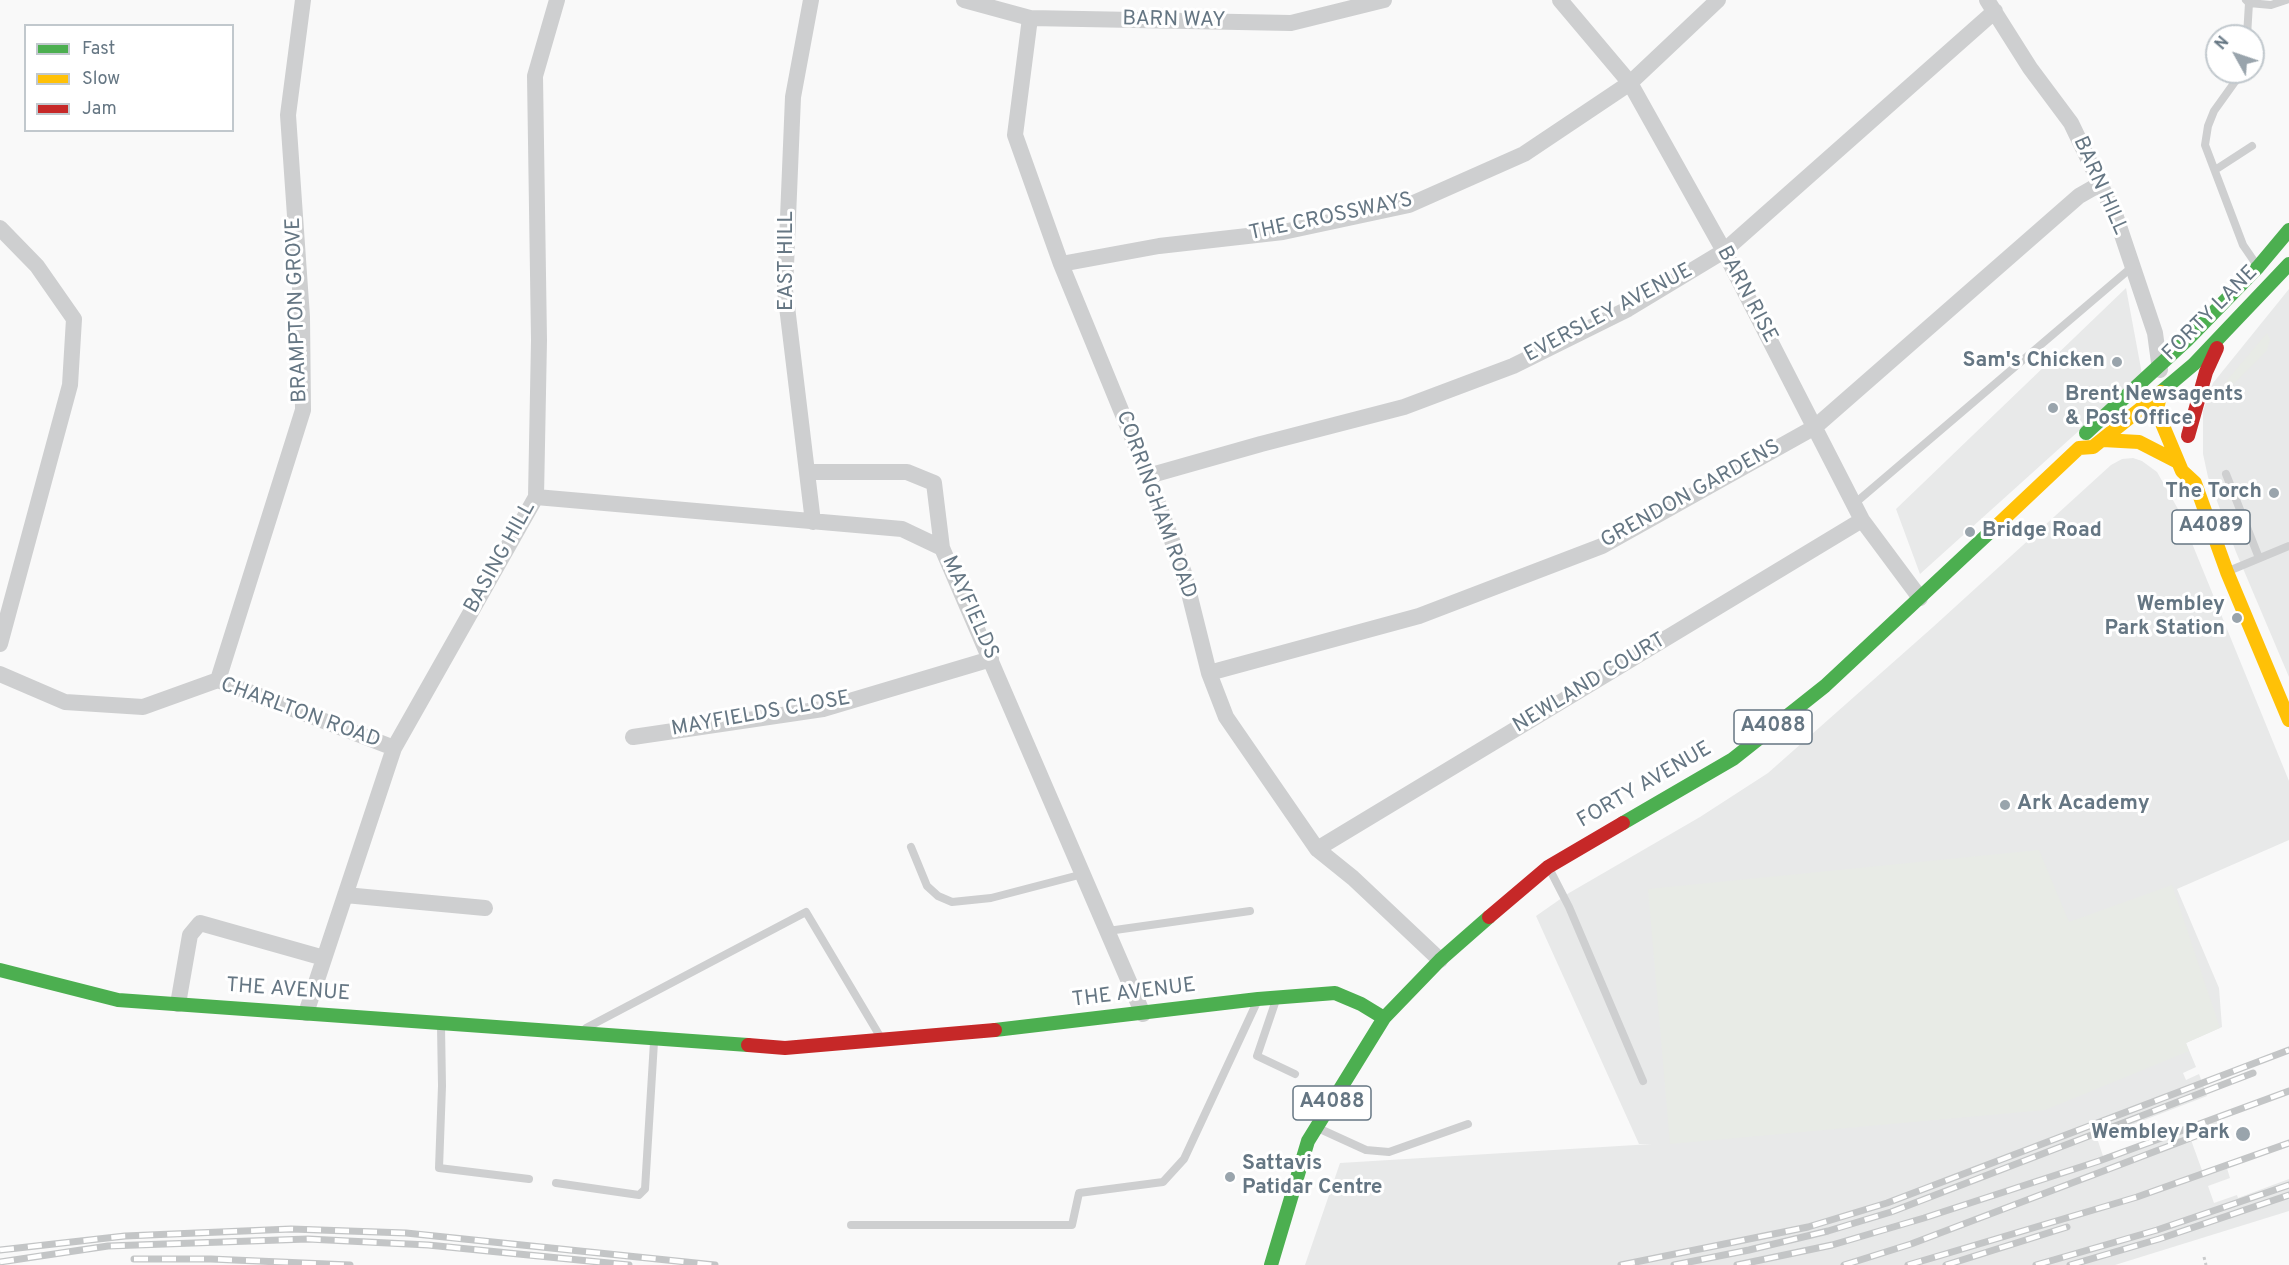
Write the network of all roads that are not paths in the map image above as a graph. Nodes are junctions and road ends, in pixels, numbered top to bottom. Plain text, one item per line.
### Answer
1 (303, 0) edge
2 (557, 0) edge
3 (811, 0) edge
4 (964, 0) edge
5 (1384, 0) edge
6 (1560, 0) edge
7 (1718, 0) edge
8 (2286, 0) edge
9 (2248, 2) edge
10 (1991, 6) edge
11 (1030, 18) junction
12 (2247, 24) edge
13 (1630, 83) junction
14 (2233, 84) edge
15 (2253, 146) dead end
16 (2215, 170) junction
17 (2100, 184) junction
18 (0, 228) edge
19 (2289, 230) edge
20 (1724, 250) junction
21 (1061, 264) junction
22 (2289, 264) edge
23 (2132, 267) junction
24 (2258, 267) junction
25 (2272, 283) junction
26 (2223, 333) junction
27 (2160, 366) junction
28 (2168, 395) junction
29 (2181, 415) dead end
30 (1815, 427) junction
31 (2103, 441) junction
32 (2079, 448) junction
33 (2178, 462) junction
34 (2199, 465) dead end
35 (807, 472) junction
36 (2226, 474) dead end
37 (1148, 476) junction
38 (2195, 483) junction
39 (536, 497) junction
40 (1854, 504) junction
41 (1862, 520) junction
42 (813, 522) junction
43 (2289, 546) edge
44 (942, 548) junction
45 (2259, 558) junction
46 (2227, 572) junction
47 (1920, 598) junction
48 (0, 644) edge
49 (991, 659) junction
50 (1209, 673) junction
51 (0, 674) edge
52 (218, 680) junction
53 (2289, 720) edge
54 (633, 737) dead end
55 (394, 748) junction
56 (911, 847) dead end
57 (1317, 849) junction
58 (1548, 867) junction
59 (1083, 874) junction
60 (345, 895) junction
61 (484, 908) dead end
62 (1250, 911) dead end
63 (1108, 931) junction
64 (324, 958) junction
65 (1440, 960) junction
66 (0, 970) edge
67 (1277, 997) junction
68 (1258, 999) junction
69 (178, 1004) junction
70 (306, 1013) junction
71 (1143, 1014) junction
72 (1383, 1018) junction
73 (441, 1023) junction
74 (576, 1033) junction
75 (655, 1039) junction
76 (883, 1041) junction
77 (1294, 1074) dead end
78 (1643, 1081) dead end
79 (1468, 1124) dead end
80 (1317, 1127) junction
81 (529, 1179) dead end
82 (556, 1183) dead end
83 (851, 1225) dead end
84 (1271, 1265) edge

1 - 52 street, BRAMPTON GROVE
2 - 39 street, BASING HILL
3 - 35 street, EAST HILL
4 - 11 street, BARN WAY
5 - 11 street, BARN WAY
6 - 13 street, BARN RISE
7 - 13 street, THE CROSSWAYS
8 - 9 lane
9 - 12 lane
10 - 17 street, BARN HILL
10 - 20 street, EVERSLEY AVENUE
11 - 21 street, CORRINGHAM ROAD
13 - 20 street, BARN RISE
13 - 21 street, THE CROSSWAYS
14 - 16 lane
15 - 16 lane
16 - 24 lane
17 - 23 street, BARN HILL
17 - 30 street, GRENDON GARDENS
18 - 48 street
19 - 24 main road
20 - 30 street, BARN RISE
20 - 37 street, EVERSLEY AVENUE
21 - 37 street, CORRINGHAM ROAD
22 - 25 main road, FORTY LANE / A4088
23 - 27 street, BARN HILL
23 - 40 lane
24 - 25 lane
24 - 27 main road
25 - 26 main road, FORTY LANE / A4088
26 - 28 main road, FORTY LANE / A4088
26 - 29 main road
27 - 28 street, BARN HILL
27 - 32 main road
28 - 31 main road, FORTY AVENUE / A4088
28 - 33 main road, A4089
30 - 40 street, BARN RISE
30 - 50 street, GRENDON GARDENS
31 - 32 main road, FORTY AVENUE / A4088
31 - 33 main road
32 - 47 main road, FORTY AVENUE / A4088
33 - 38 main road, A4089
34 - 38 main road, A4089
35 - 42 street, EAST HILL
35 - 44 street
36 - 45 lane
37 - 50 street, CORRINGHAM ROAD
38 - 46 main road, A4089
39 - 42 street, MAYFIELDS
39 - 55 street, BASING HILL
40 - 41 street, BARN RISE
41 - 47 street, BARN RISE
41 - 57 street, NEWLAND COURT
42 - 44 street, MAYFIELDS
43 - 45 lane
44 - 49 street, MAYFIELDS
45 - 46 lane
46 - 53 main road, A4089
47 - 58 main road, FORTY AVENUE / A4088
49 - 54 street, MAYFIELDS CLOSE
49 - 59 street, MAYFIELDS
50 - 57 street, CORRINGHAM ROAD
51 - 52 street, CHARLTON ROAD
52 - 55 street, CHARLTON ROAD
55 - 60 street, BASING HILL
56 - 59 lane
57 - 65 street, CORRINGHAM ROAD
58 - 65 main road, FORTY AVENUE / A4088
58 - 78 lane
59 - 63 street, MAYFIELDS
60 - 61 street
60 - 64 street, BASING HILL
62 - 63 lane
63 - 71 street, MAYFIELDS
64 - 69 street
64 - 70 street, BASING HILL
65 - 72 main road, FORTY AVENUE / A4088
66 - 69 main road, THE AVENUE
67 - 68 main road, THE AVENUE
67 - 72 main road, THE AVENUE
67 - 77 lane
68 - 71 main road, THE AVENUE
68 - 83 lane
69 - 70 main road, THE AVENUE
70 - 73 main road, THE AVENUE
71 - 76 main road, THE AVENUE
72 - 80 main road, FORTY AVENUE / A4088
73 - 74 main road, THE AVENUE
73 - 81 lane
74 - 75 main road, THE AVENUE
74 - 76 lane
75 - 76 main road, THE AVENUE
75 - 82 lane
79 - 80 lane
80 - 84 main road, FORTY AVENUE / A4088

